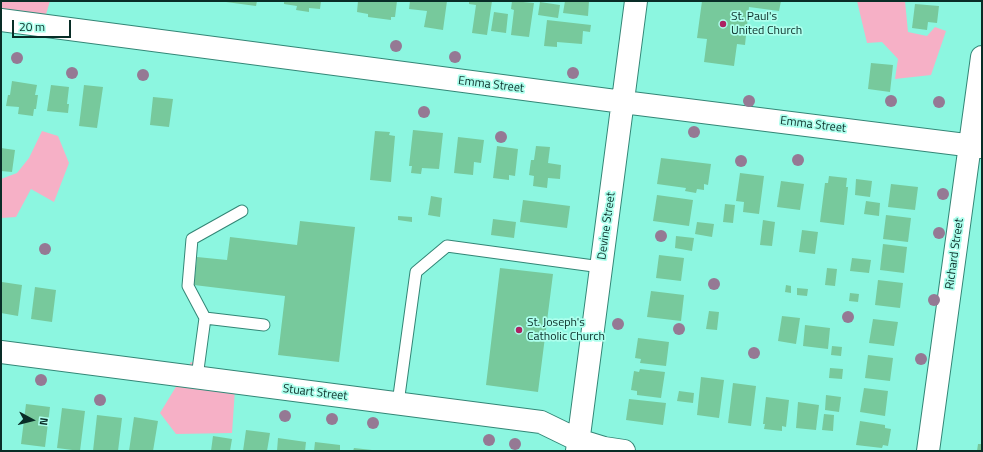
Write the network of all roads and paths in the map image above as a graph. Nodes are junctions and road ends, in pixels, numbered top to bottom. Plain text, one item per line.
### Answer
1 (636, 1) edge
2 (1, 20) edge
3 (982, 57) edge
4 (623, 102) junction
5 (976, 146) edge
6 (242, 211) dead end
7 (601, 266) junction
8 (205, 318) junction
9 (264, 325) dead end
10 (1, 352) edge
11 (197, 378) junction
12 (398, 403) junction
13 (577, 446) edge
14 (624, 451) edge
15 (928, 451) edge

1 - 4 street, Devine Street
2 - 4 street, Emma Street
3 - 5 street, Richard Street
4 - 5 street, Emma Street
4 - 7 street, Devine Street
5 - 15 street, Richard Street
6 - 8 lane
7 - 12 lane
7 - 13 street, Devine Street
8 - 9 lane
8 - 11 lane
10 - 11 street, Stuart Street
11 - 12 street, Stuart Street
12 - 13 street, Stuart Street
13 - 14 street, Stuart Street

